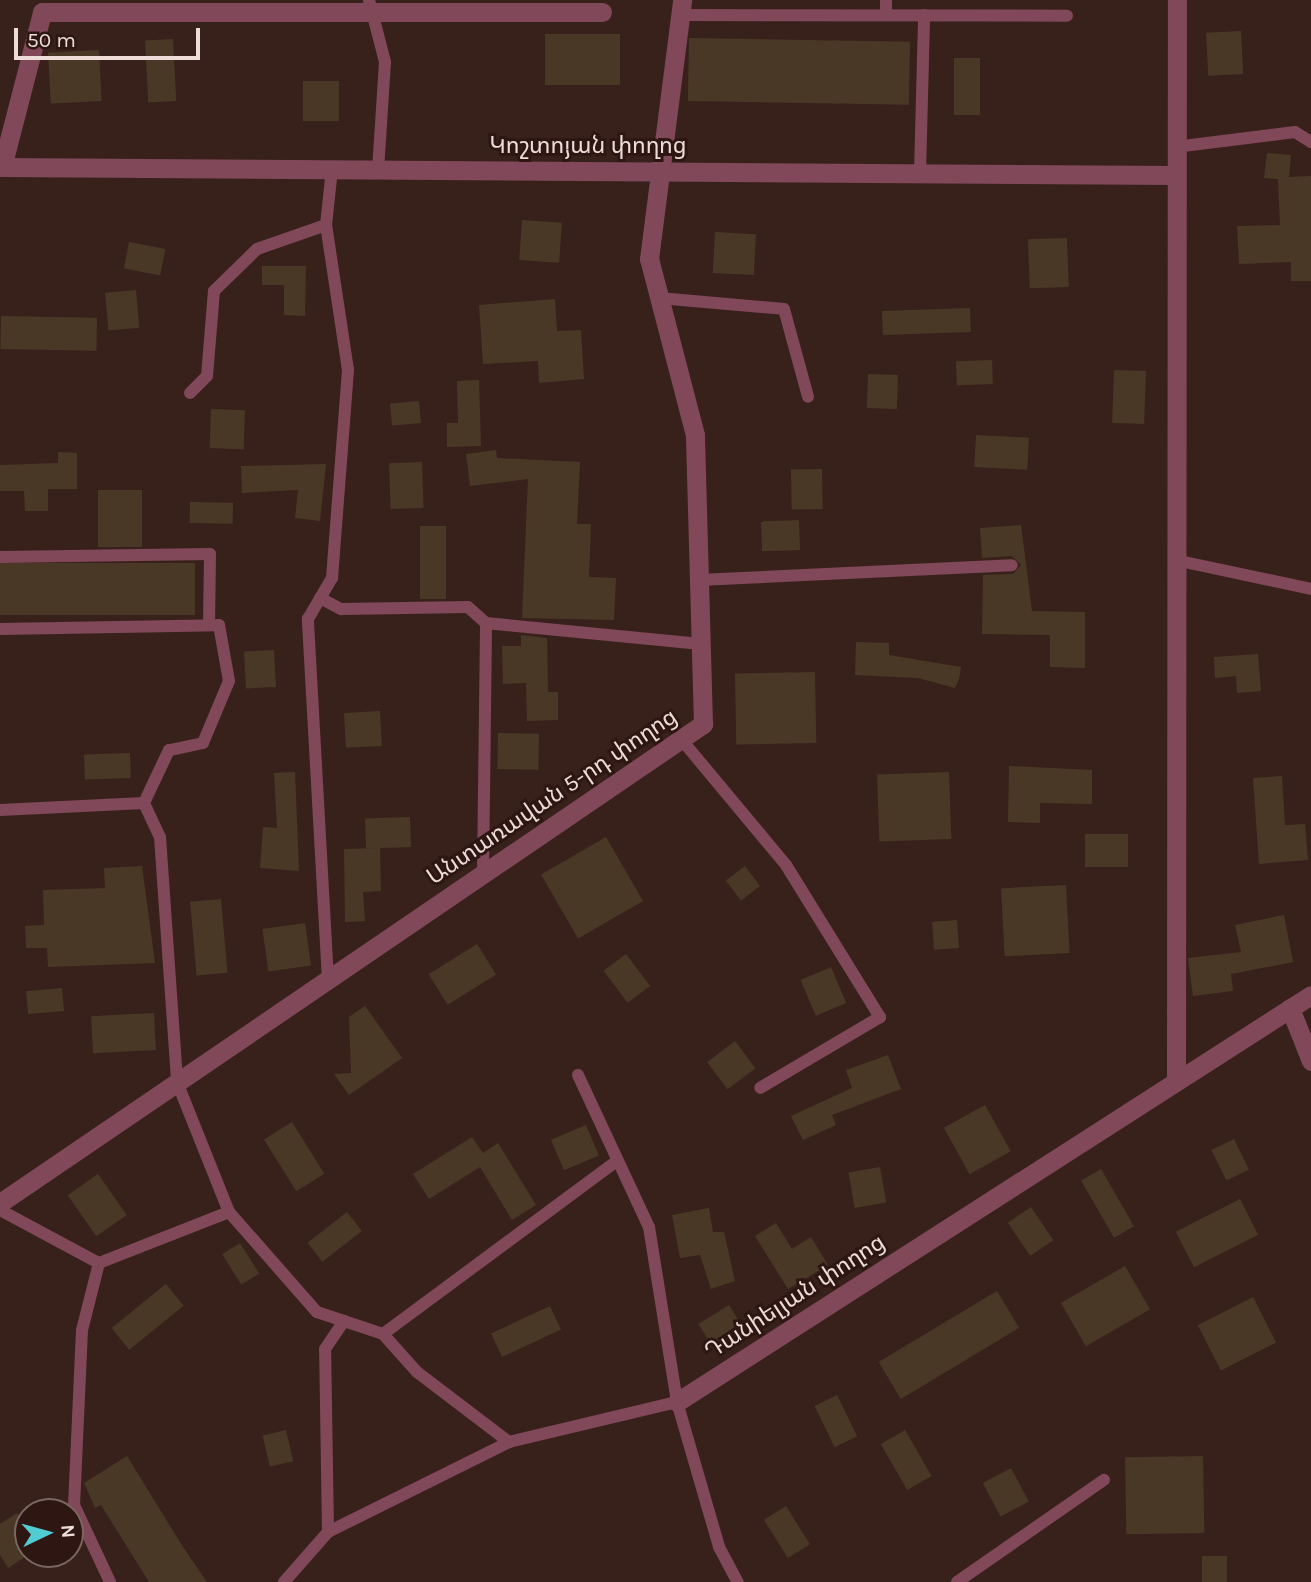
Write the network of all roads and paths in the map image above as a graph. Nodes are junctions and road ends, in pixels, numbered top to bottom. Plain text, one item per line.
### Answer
1 (886, 0) edge
2 (1177, 0) edge
3 (370, 4) edge
4 (681, 8) edge
5 (603, 12) dead end
6 (886, 15) junction
7 (924, 15) junction
8 (1067, 16) dead end
9 (1311, 142) edge
10 (1175, 147) junction
11 (1, 167) edge
12 (332, 169) junction
13 (378, 169) junction
14 (657, 171) junction
15 (920, 173) junction
16 (1175, 175) junction
17 (326, 225) junction
18 (659, 298) junction
19 (190, 393) dead end
20 (808, 397) dead end
21 (0, 556) edge
22 (1175, 560) junction
23 (1012, 565) dead end
24 (699, 580) junction
25 (1311, 589) edge
26 (320, 598) junction
27 (486, 623) junction
28 (209, 625) junction
29 (0, 629) edge
30 (701, 644) junction
31 (681, 739) junction
32 (144, 803) junction
33 (0, 810) edge
34 (483, 874) junction
35 (328, 980) junction
36 (1311, 995) edge
37 (1290, 1008) junction
38 (1311, 1061) edge
39 (578, 1075) dead end
40 (1176, 1076) junction
41 (177, 1082) junction
42 (760, 1088) dead end
43 (614, 1163) junction
44 (0, 1203) edge
45 (0, 1210) edge
46 (229, 1212) junction
47 (99, 1264) junction
48 (344, 1321) junction
49 (383, 1334) junction
50 (677, 1402) junction
51 (509, 1442) junction
52 (1104, 1479) dead end
53 (328, 1532) junction
54 (110, 1582) edge
55 (284, 1582) edge
56 (738, 1582) edge
57 (957, 1582) edge

1 - 6 lane
2 - 10 street
3 - 5 street
3 - 11 street
3 - 13 lane
4 - 6 lane
4 - 14 street, Անտառավան 5-րդ փողոց
6 - 7 lane
7 - 8 lane
7 - 15 lane
9 - 10 lane
10 - 16 street
11 - 12 street, Կոշտոյան փողոց
12 - 13 street, Կոշտոյան փողոց
12 - 17 lane
13 - 14 street, Կոշտոյան փողոց
14 - 15 street, Կոշտոյան փողոց
14 - 18 street, Անտառավան 5-րդ փողոց
15 - 16 street, Կոշտոյան փողոց
16 - 22 street
17 - 19 lane
17 - 26 lane
18 - 20 lane
18 - 24 street, Անտառավան 5-րդ փողոց
21 - 28 lane
22 - 25 lane
22 - 40 street
23 - 24 lane
24 - 30 street, Անտառավան 5-րդ փողոց
26 - 27 lane
26 - 35 lane
27 - 30 lane
27 - 34 lane
28 - 29 lane
28 - 32 lane
30 - 31 street, Անտառավան 5-րդ փողոց
31 - 34 street, Անտառավան 5-րդ փողոց
31 - 42 lane
32 - 33 lane
32 - 41 lane
34 - 35 street, Անտառավան 5-րդ փողոց
35 - 41 street, Անտառավան 5-րդ փողոց
36 - 37 street, Դանիելյան փողոց
37 - 38 street
37 - 40 street, Դանիելյան փողոց
39 - 43 lane
40 - 50 street, Դանիելյան փողոց
41 - 44 street, Անտառավան 5-րդ փողոց
41 - 46 lane
43 - 49 lane
43 - 50 lane
45 - 47 lane
46 - 47 lane
46 - 48 lane
47 - 54 lane
48 - 49 lane
48 - 53 lane
49 - 51 lane
50 - 51 lane, Դանիելյան փողոց
50 - 56 lane
51 - 53 lane, Դանիելյան փողոց
52 - 57 lane
53 - 55 lane, Դանիելյան փողոց

